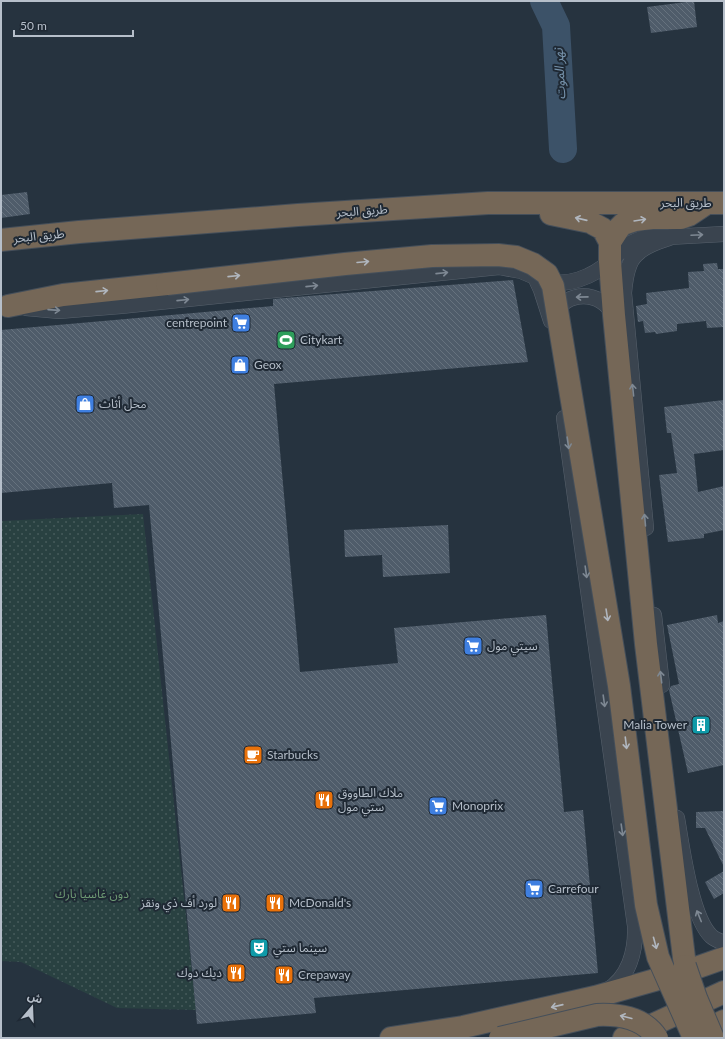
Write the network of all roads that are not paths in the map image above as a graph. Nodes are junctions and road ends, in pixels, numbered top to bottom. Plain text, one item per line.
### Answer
1 (488, 203) junction
2 (715, 203) edge
3 (724, 234) edge
4 (672, 236) junction
5 (1, 240) edge
6 (610, 252) junction
7 (544, 281) junction
8 (5, 307) edge
9 (614, 315) junction
10 (551, 322) junction
11 (724, 943) edge
12 (724, 958) edge
13 (724, 992) edge
14 (595, 997) junction
15 (724, 1021) edge
16 (627, 1037) edge
17 (391, 1038) edge
18 (500, 1038) edge
19 (657, 1038) edge
20 (688, 1038) edge
21 (694, 1038) edge
22 (713, 1038) edge

1 - 2 highway, طريق البحر
1 - 5 highway, طريق البحر
6 -> 1 highway
6 -> 2 highway
4 -> 3 street
4 - 6 street
11 -> 4 street
6 - 7 street
6 - 9 highway
8 -> 7 street
8 -> 7 highway, bridge
7 - 10 street
7 -> 21 highway, bridge
9 -> 10 street
9 - 22 highway, bridge
10 -> 14 street
12 - 14 highway
13 - 16 highway
14 -> 17 highway
15 - 20 highway
19 -> 18 highway, bridge

